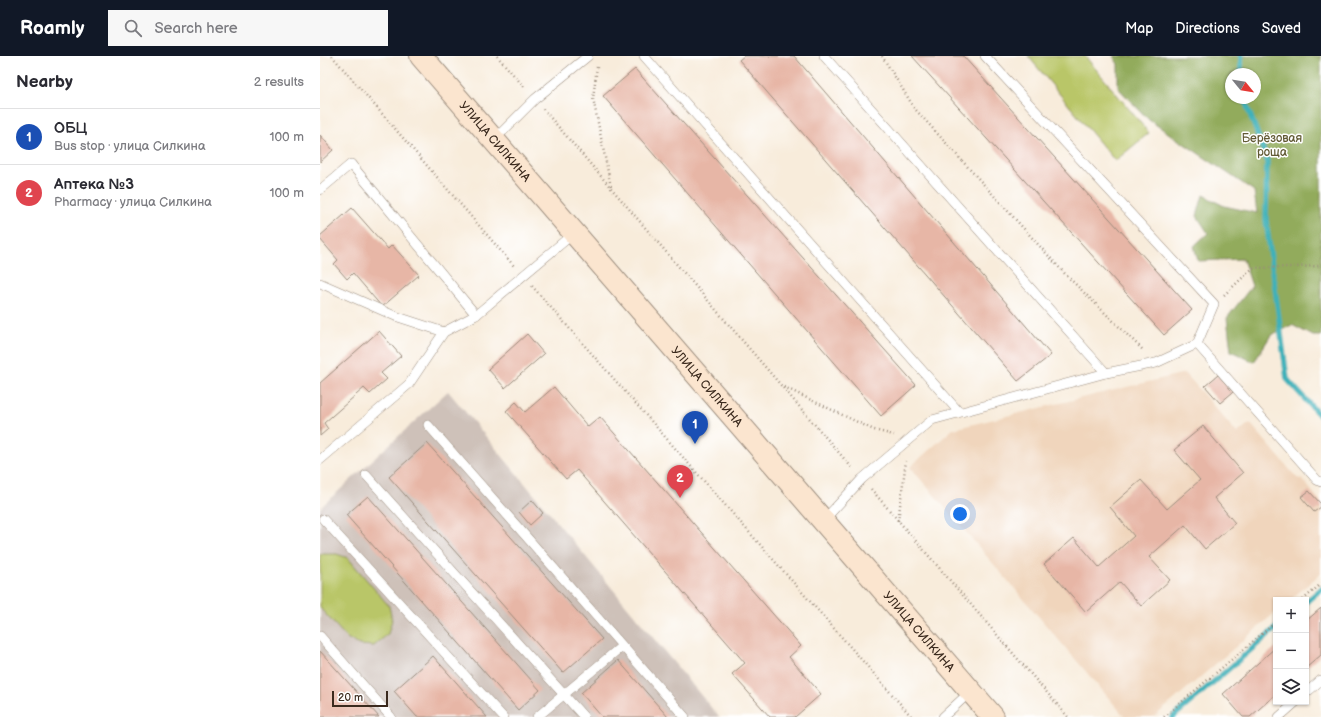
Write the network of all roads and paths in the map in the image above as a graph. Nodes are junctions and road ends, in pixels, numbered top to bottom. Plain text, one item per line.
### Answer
1 (332, 56) edge
2 (421, 56) edge
3 (497, 56) edge
4 (588, 56) edge
5 (644, 56) edge
6 (824, 56) edge
7 (882, 56) edge
8 (985, 56) edge
9 (598, 63) dead end
10 (535, 99) junction
11 (494, 140) junction
12 (611, 188) junction
13 (320, 190) edge
14 (574, 233) junction
15 (1321, 266) edge
16 (523, 276) junction
17 (320, 283) edge
18 (1214, 304) junction
19 (476, 315) junction
20 (444, 332) junction
21 (1197, 344) junction
22 (1156, 363) junction
23 (1106, 373) junction
24 (781, 385) junction
25 (960, 412) junction
26 (428, 425) dead end
27 (910, 439) junction
28 (320, 460) edge
29 (366, 475) dead end
30 (862, 479) junction
31 (1321, 482) edge
32 (323, 519) dead end
33 (823, 521) junction
34 (898, 522) junction
35 (1321, 584) edge
36 (1306, 597) edge
37 (1273, 625) edge
38 (320, 636) edge
39 (622, 646) junction
40 (1321, 680) edge
41 (1309, 690) edge
42 (971, 691) junction
43 (564, 695) junction
44 (1293, 705) edge
45 (391, 717) edge
46 (503, 717) edge
47 (537, 717) edge
48 (584, 717) edge
49 (685, 717) edge
50 (912, 717) edge
51 (943, 717) edge
52 (993, 717) edge
53 (1068, 717) edge
54 (1164, 717) edge
55 (1279, 717) edge

1 - 16 path
2 - 11 main road, УЛИЦА СИЛКИНА
3 - 10 path
4 - 10 lane
5 - 25 lane
6 - 23 lane
7 - 22 path
8 - 18 lane
9 - 12 path
10 - 11 lane
10 - 12 path
11 - 14 main road, УЛИЦА СИЛКИНА
12 - 24 path
13 - 19 lane
14 - 16 lane
14 - 33 main road, УЛИЦА СИЛКИНА
15 - 18 path
16 - 19 lane
16 - 50 path
17 - 20 lane
18 - 21 lane
19 - 20 lane
20 - 28 lane
21 - 22 lane
21 - 31 lane
22 - 23 lane
23 - 25 lane
24 - 27 path
24 - 30 path
25 - 27 lane
26 - 39 lane
27 - 30 lane
27 - 34 path
29 - 43 lane
30 - 33 lane
30 - 34 path
32 - 46 lane
33 - 42 main road, УЛИЦА СИЛКИНА
34 - 53 path
35 - 36 path
37 - 54 path
38 - 45 lane
39 - 43 lane
39 - 49 lane
40 - 41 lane
42 - 51 lane
42 - 52 main road, УЛИЦА СИЛКИНА
43 - 47 lane
43 - 48 lane
44 - 55 lane

